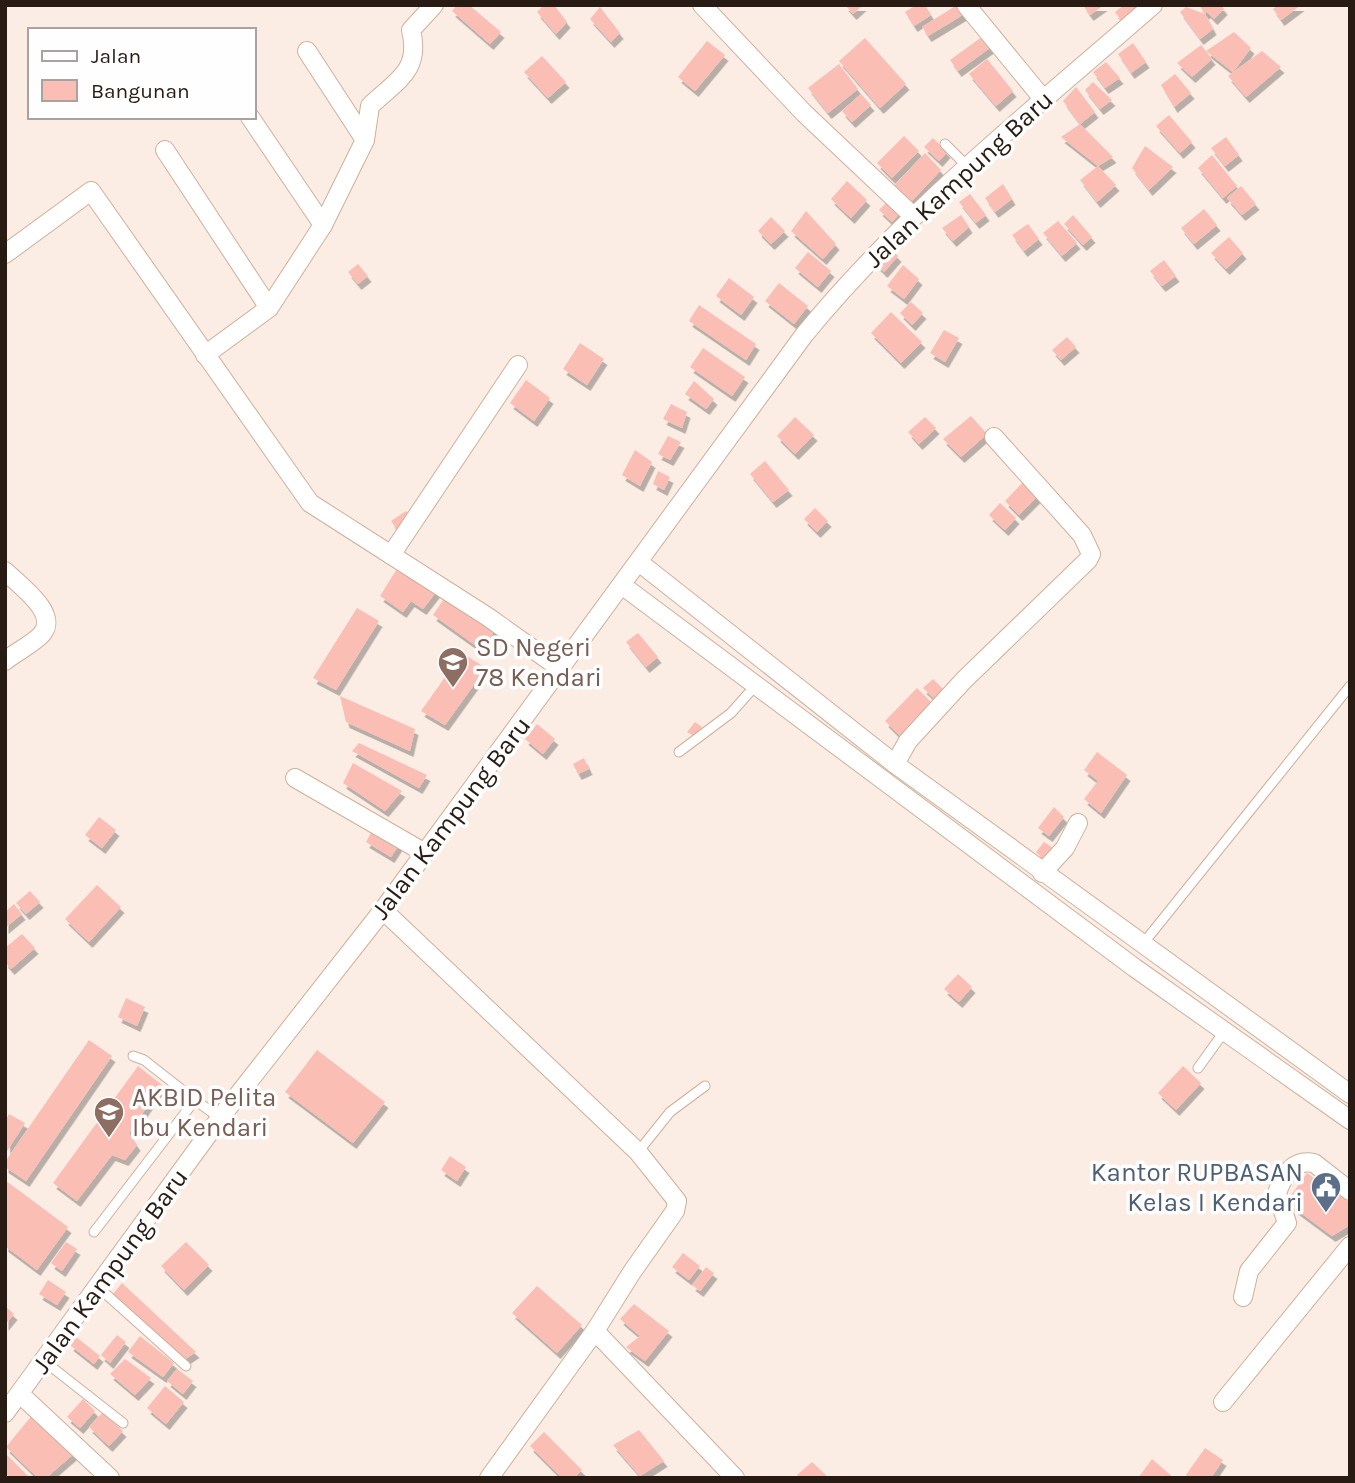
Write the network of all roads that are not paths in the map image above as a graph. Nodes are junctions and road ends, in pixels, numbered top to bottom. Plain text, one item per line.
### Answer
1 (434, 5) edge
2 (702, 5) edge
3 (966, 5) edge
4 (1153, 5) edge
5 (307, 51) dead end
6 (1044, 100) junction
7 (251, 119) edge
8 (365, 140) junction
9 (945, 144) dead end
10 (165, 149) dead end
11 (967, 166) junction
12 (912, 215) junction
13 (323, 225) junction
14 (5, 254) edge
15 (269, 308) junction
16 (205, 355) junction
17 (518, 365) dead end
18 (993, 437) dead end
19 (391, 555) junction
20 (640, 563) junction
21 (5, 571) edge
22 (623, 586) junction
23 (5, 661) edge
24 (561, 669) junction
25 (755, 686) junction
26 (1350, 686) edge
27 (679, 752) dead end
28 (895, 764) junction
29 (295, 778) dead end
30 (1078, 823) dead end
31 (425, 853) junction
32 (1042, 873) junction
33 (383, 910) junction
34 (1142, 945) junction
35 (1224, 1032) junction
36 (133, 1056) dead end
37 (1198, 1068) dead end
38 (705, 1086) dead end
39 (1350, 1094) edge
40 (195, 1100) junction
41 (220, 1118) junction
42 (1350, 1120) edge
43 (638, 1152) junction
44 (1350, 1191) edge
45 (94, 1233) dead end
46 (1350, 1246) edge
47 (98, 1287) junction
48 (1242, 1297) dead end
49 (595, 1331) junction
50 (44, 1361) junction
51 (186, 1366) dead end
52 (20, 1394) junction
53 (1223, 1402) dead end
54 (5, 1413) edge
55 (123, 1423) dead end
56 (110, 1478) edge
57 (489, 1478) edge
58 (735, 1478) edge

1 - 8 street
2 - 12 street
3 - 6 street
4 - 6 street, Jalan Kampung Baru
5 - 8 street
6 - 11 street, Jalan Kampung Baru
7 - 13 street
8 - 13 street
9 - 11 lane
10 - 15 street
11 - 12 street, Jalan Kampung Baru
12 - 20 street, Jalan Kampung Baru
13 - 15 street
14 - 16 street
15 - 16 street
16 - 19 street
17 - 19 street
18 - 28 street
19 - 24 street
20 - 22 street, Jalan Kampung Baru
20 - 28 street
21 - 23 street
22 - 24 street, Jalan Kampung Baru
22 - 25 street
24 - 31 street, Jalan Kampung Baru
25 - 27 lane
25 - 35 street
26 - 34 lane
28 - 32 street
29 - 31 street
30 - 32 street
31 - 33 street, Jalan Kampung Baru
32 - 34 street
33 - 41 street, Jalan Kampung Baru
33 - 43 street
34 - 39 street
35 - 37 lane
35 - 42 street
36 - 40 lane
38 - 43 lane
40 - 41 lane
40 - 45 lane
41 - 47 street, Jalan Kampung Baru
43 - 49 street
44 - 48 street
46 - 53 street
47 - 50 street, Jalan Kampung Baru
47 - 51 lane
49 - 57 street
49 - 58 street
50 - 52 street, Jalan Kampung Baru
50 - 55 lane
52 - 54 street, Jalan Kampung Baru
52 - 56 street

